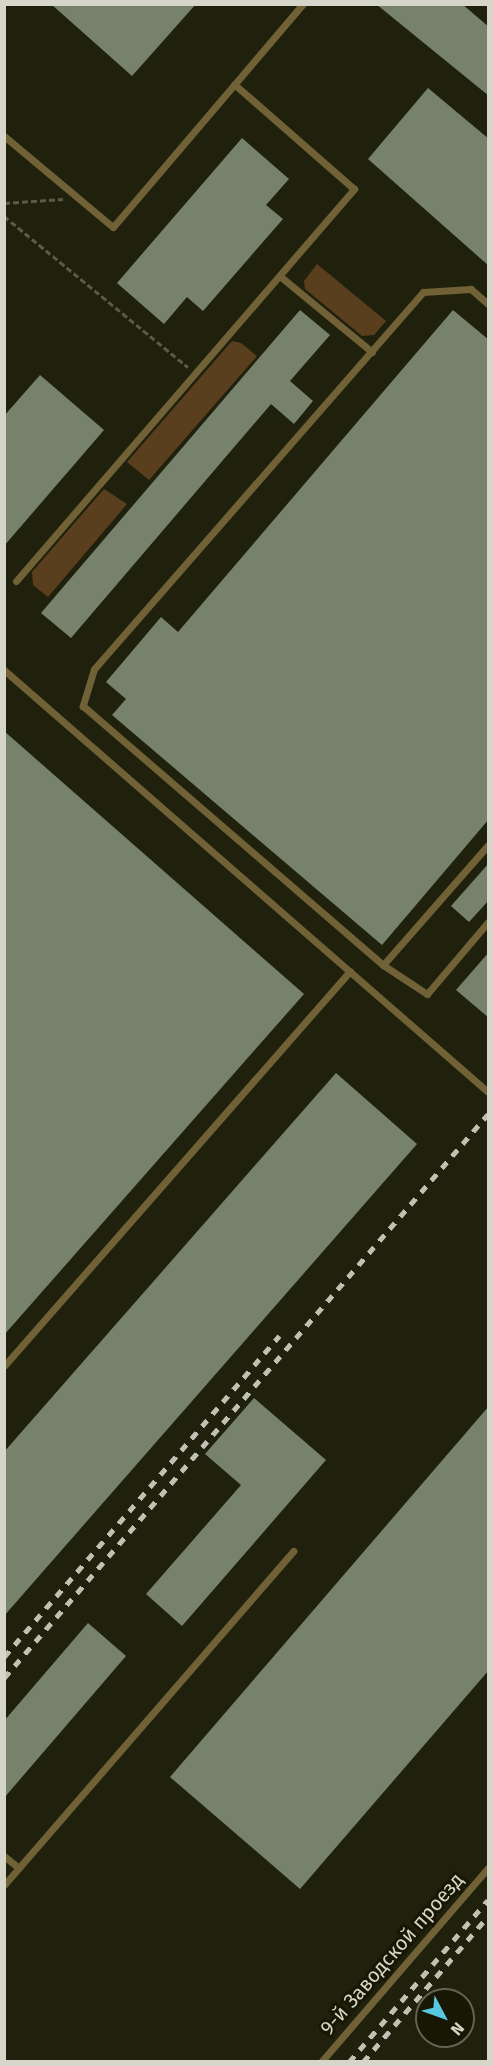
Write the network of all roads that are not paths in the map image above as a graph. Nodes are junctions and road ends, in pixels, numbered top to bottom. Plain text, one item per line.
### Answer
1 (303, 4) edge
2 (234, 84) junction
3 (4, 136) edge
4 (280, 277) junction
5 (489, 304) edge
6 (372, 352) junction
7 (16, 581) dead end
8 (4, 670) edge
9 (489, 845) edge
10 (489, 922) edge
11 (383, 965) junction
12 (350, 972) junction
13 (489, 1092) edge
14 (4, 1366) edge
15 (293, 1551) dead end
16 (4, 1856) edge
17 (19, 1868) junction
18 (489, 1868) edge
19 (4, 1885) edge
20 (321, 2061) edge

1 - 2 lane
2 - 3 lane
2 - 4 lane
4 - 6 lane
4 - 7 lane
5 - 6 lane
6 - 11 lane
8 - 12 lane
9 - 11 lane
10 - 11 lane
12 - 13 lane
12 - 14 lane
15 - 17 lane
16 - 17 lane
17 - 19 lane
18 - 20 lane, 9-й Заводской проезд

